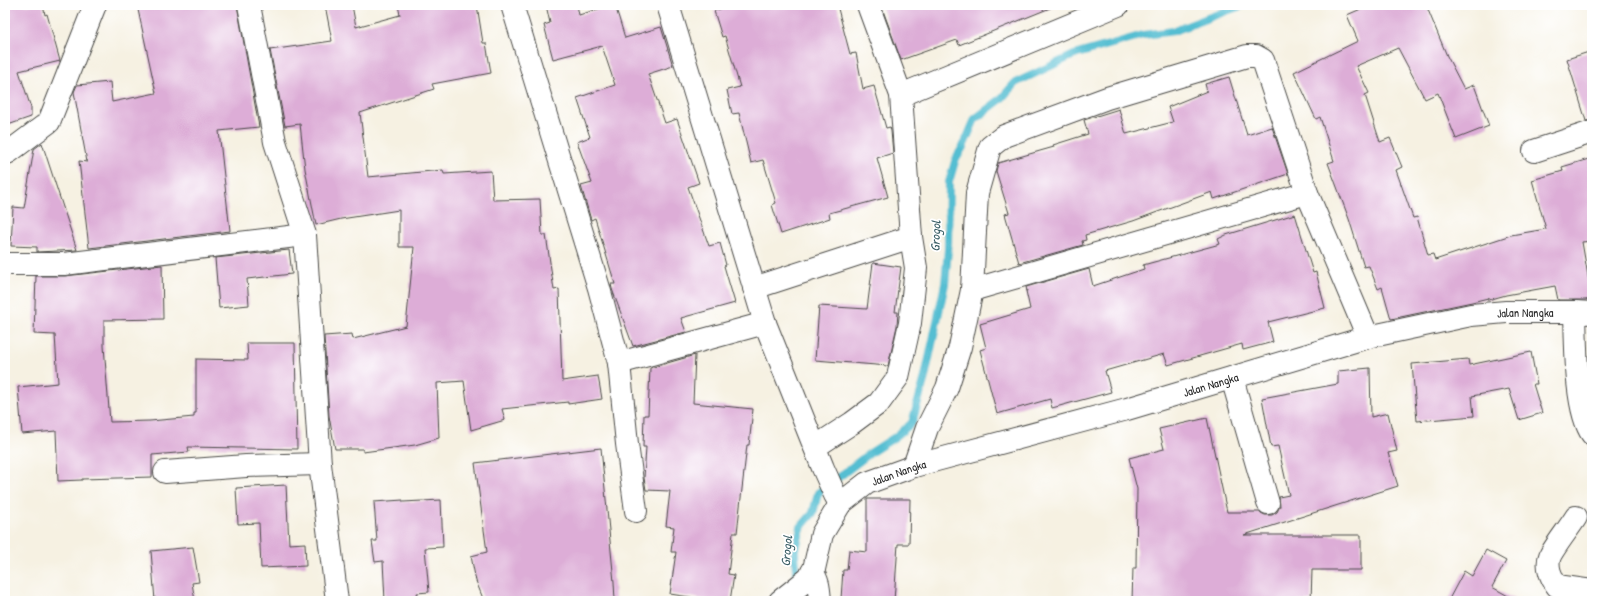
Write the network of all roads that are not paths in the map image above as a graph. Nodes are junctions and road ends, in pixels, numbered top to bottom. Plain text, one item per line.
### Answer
1 (95, 5) edge
2 (249, 5) edge
3 (512, 5) edge
4 (668, 5) edge
5 (868, 5) edge
6 (1118, 5) edge
7 (901, 95) junction
8 (1592, 132) edge
9 (1534, 152) dead end
10 (5, 154) edge
11 (1307, 193) junction
12 (305, 236) junction
13 (911, 238) junction
14 (5, 264) edge
15 (754, 288) junction
16 (972, 290) junction
17 (1583, 313) edge
18 (765, 323) junction
19 (1368, 338) junction
20 (619, 363) junction
21 (1232, 378) junction
22 (1592, 434) edge
23 (815, 447) junction
24 (320, 464) junction
25 (914, 466) junction
26 (165, 472) dead end
27 (837, 498) junction
28 (1268, 503) dead end
29 (636, 511) dead end
30 (1576, 517) dead end
31 (810, 575) junction
32 (1592, 591) edge
33 (337, 601) edge
34 (780, 601) edge
35 (820, 601) edge

1 - 10 street
2 - 12 street
3 - 20 street
4 - 15 street
5 - 7 street
6 - 7 street
7 - 13 street
8 - 9 street
11 - 16 street
11 - 16 street
11 - 19 street
12 - 14 street
12 - 24 street
13 - 15 street
13 - 23 street
15 - 18 street
16 - 25 street
17 - 19 street, Jalan Nangka
17 - 22 street
18 - 20 street
18 - 23 street
19 - 21 street, Jalan Nangka
20 - 29 street
21 - 25 street, Jalan Nangka
21 - 28 street
23 - 27 street
24 - 26 street
24 - 33 street
25 - 27 street, Jalan Nangka
27 - 31 street
30 - 32 street
31 - 34 street
31 - 35 street

